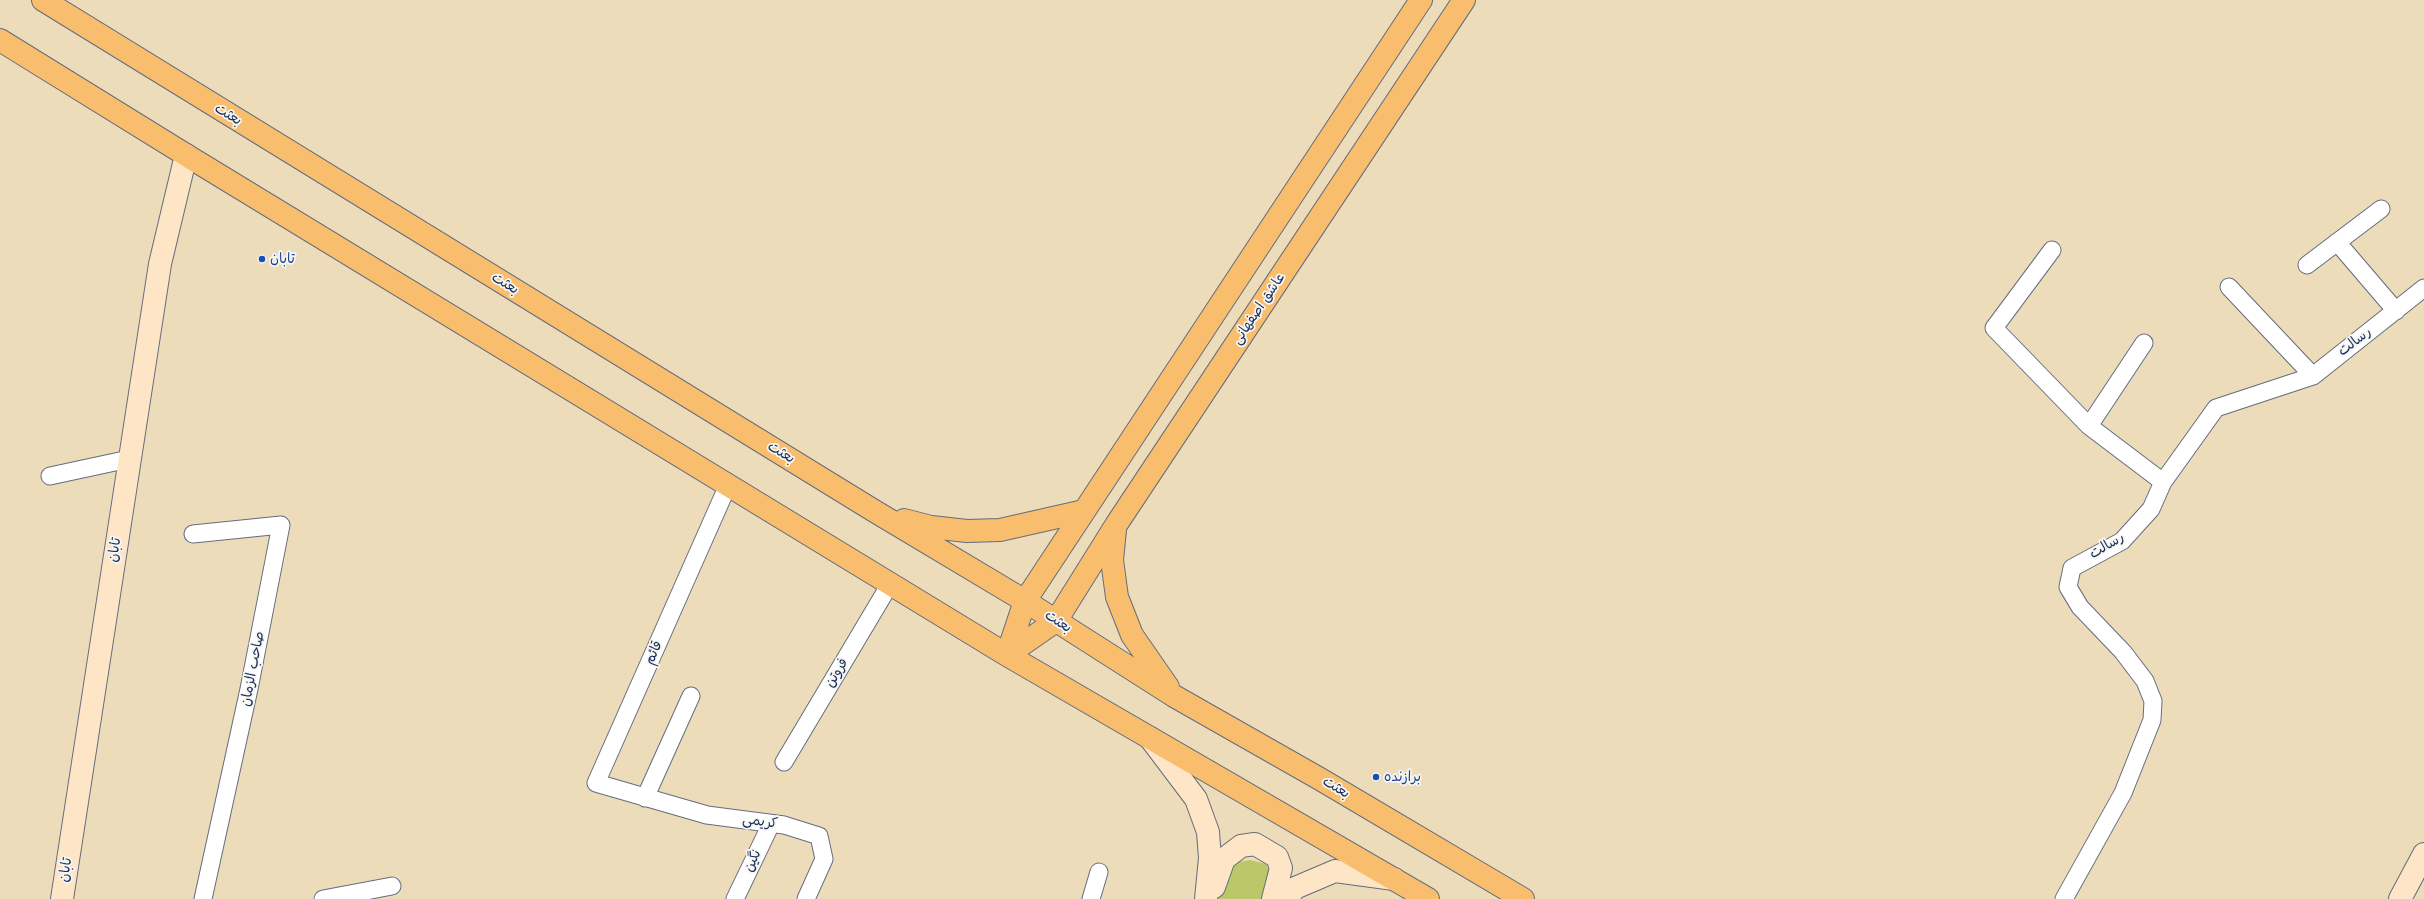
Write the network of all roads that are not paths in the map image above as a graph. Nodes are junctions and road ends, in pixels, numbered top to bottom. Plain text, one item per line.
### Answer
1 (43, 0) edge
2 (1421, 0) edge
3 (1464, 0) edge
4 (0, 40) edge
5 (186, 155) junction
6 (2381, 208) dead end
7 (2337, 242) junction
8 (2052, 250) dead end
9 (2307, 265) dead end
10 (2230, 286) dead end
11 (2424, 288) edge
12 (2396, 311) junction
13 (2144, 343) dead end
14 (2313, 376) junction
15 (2089, 426) junction
16 (129, 459) junction
17 (50, 476) dead end
18 (2163, 482) junction
19 (728, 485) junction
20 (1084, 511) junction
21 (876, 512) junction
22 (1116, 525) junction
23 (193, 534) dead end
24 (890, 584) junction
25 (1025, 601) junction
26 (1056, 621) junction
27 (1007, 655) junction
28 (691, 696) dead end
29 (1174, 696) junction
30 (1150, 738) junction
31 (784, 762) dead end
32 (640, 796) junction
33 (771, 824) junction
34 (2424, 854) edge
35 (1099, 872) dead end
36 (1394, 880) junction
37 (392, 886) dead end
38 (351, 896) edge
39 (62, 899) edge
40 (204, 899) edge
41 (323, 899) edge
42 (735, 899) edge
43 (806, 899) edge
44 (1090, 899) edge
45 (1206, 899) edge
46 (1209, 899) edge
47 (1273, 899) edge
48 (1286, 899) edge
49 (1428, 899) edge
50 (1523, 899) edge
51 (2064, 899) edge
52 (2400, 899) edge

1 - 21 main road, بعثت
2 - 20 main road
3 - 22 main road, عاشق اصفهانی
4 - 5 main road
5 - 16 street, تابان
5 - 19 main road
6 - 7 street
7 - 9 street
7 - 12 street
8 - 15 street
10 - 14 street
11 - 12 street, رسالت
12 - 14 street, رسالت
13 - 15 street
14 - 18 street, رسالت
15 - 18 street
16 - 17 street
16 - 39 street, تابان
18 - 51 street, رسالت
19 - 24 main road
19 - 32 street, قائم
20 - 21 main road
20 - 25 main road
21 - 25 main road, بعثت
22 - 26 main road, عاشق اصفهانی
22 - 29 main road
23 - 40 street, صاحب الزمان
24 - 27 main road
24 - 31 street, فروتن
25 - 26 main road, بعثت
25 - 27 main road
26 - 27 main road
26 - 29 main road, بعثت
27 - 30 main road
28 - 32 street
29 - 50 main road, بعثت
30 - 36 main road
30 - 45 street
32 - 33 street, کریمی
33 - 42 street, نگین
33 - 43 street, کریمی
34 - 52 street
35 - 44 street
36 - 48 street
36 - 49 main road
37 - 38 street
38 - 41 street
46 - 47 street

